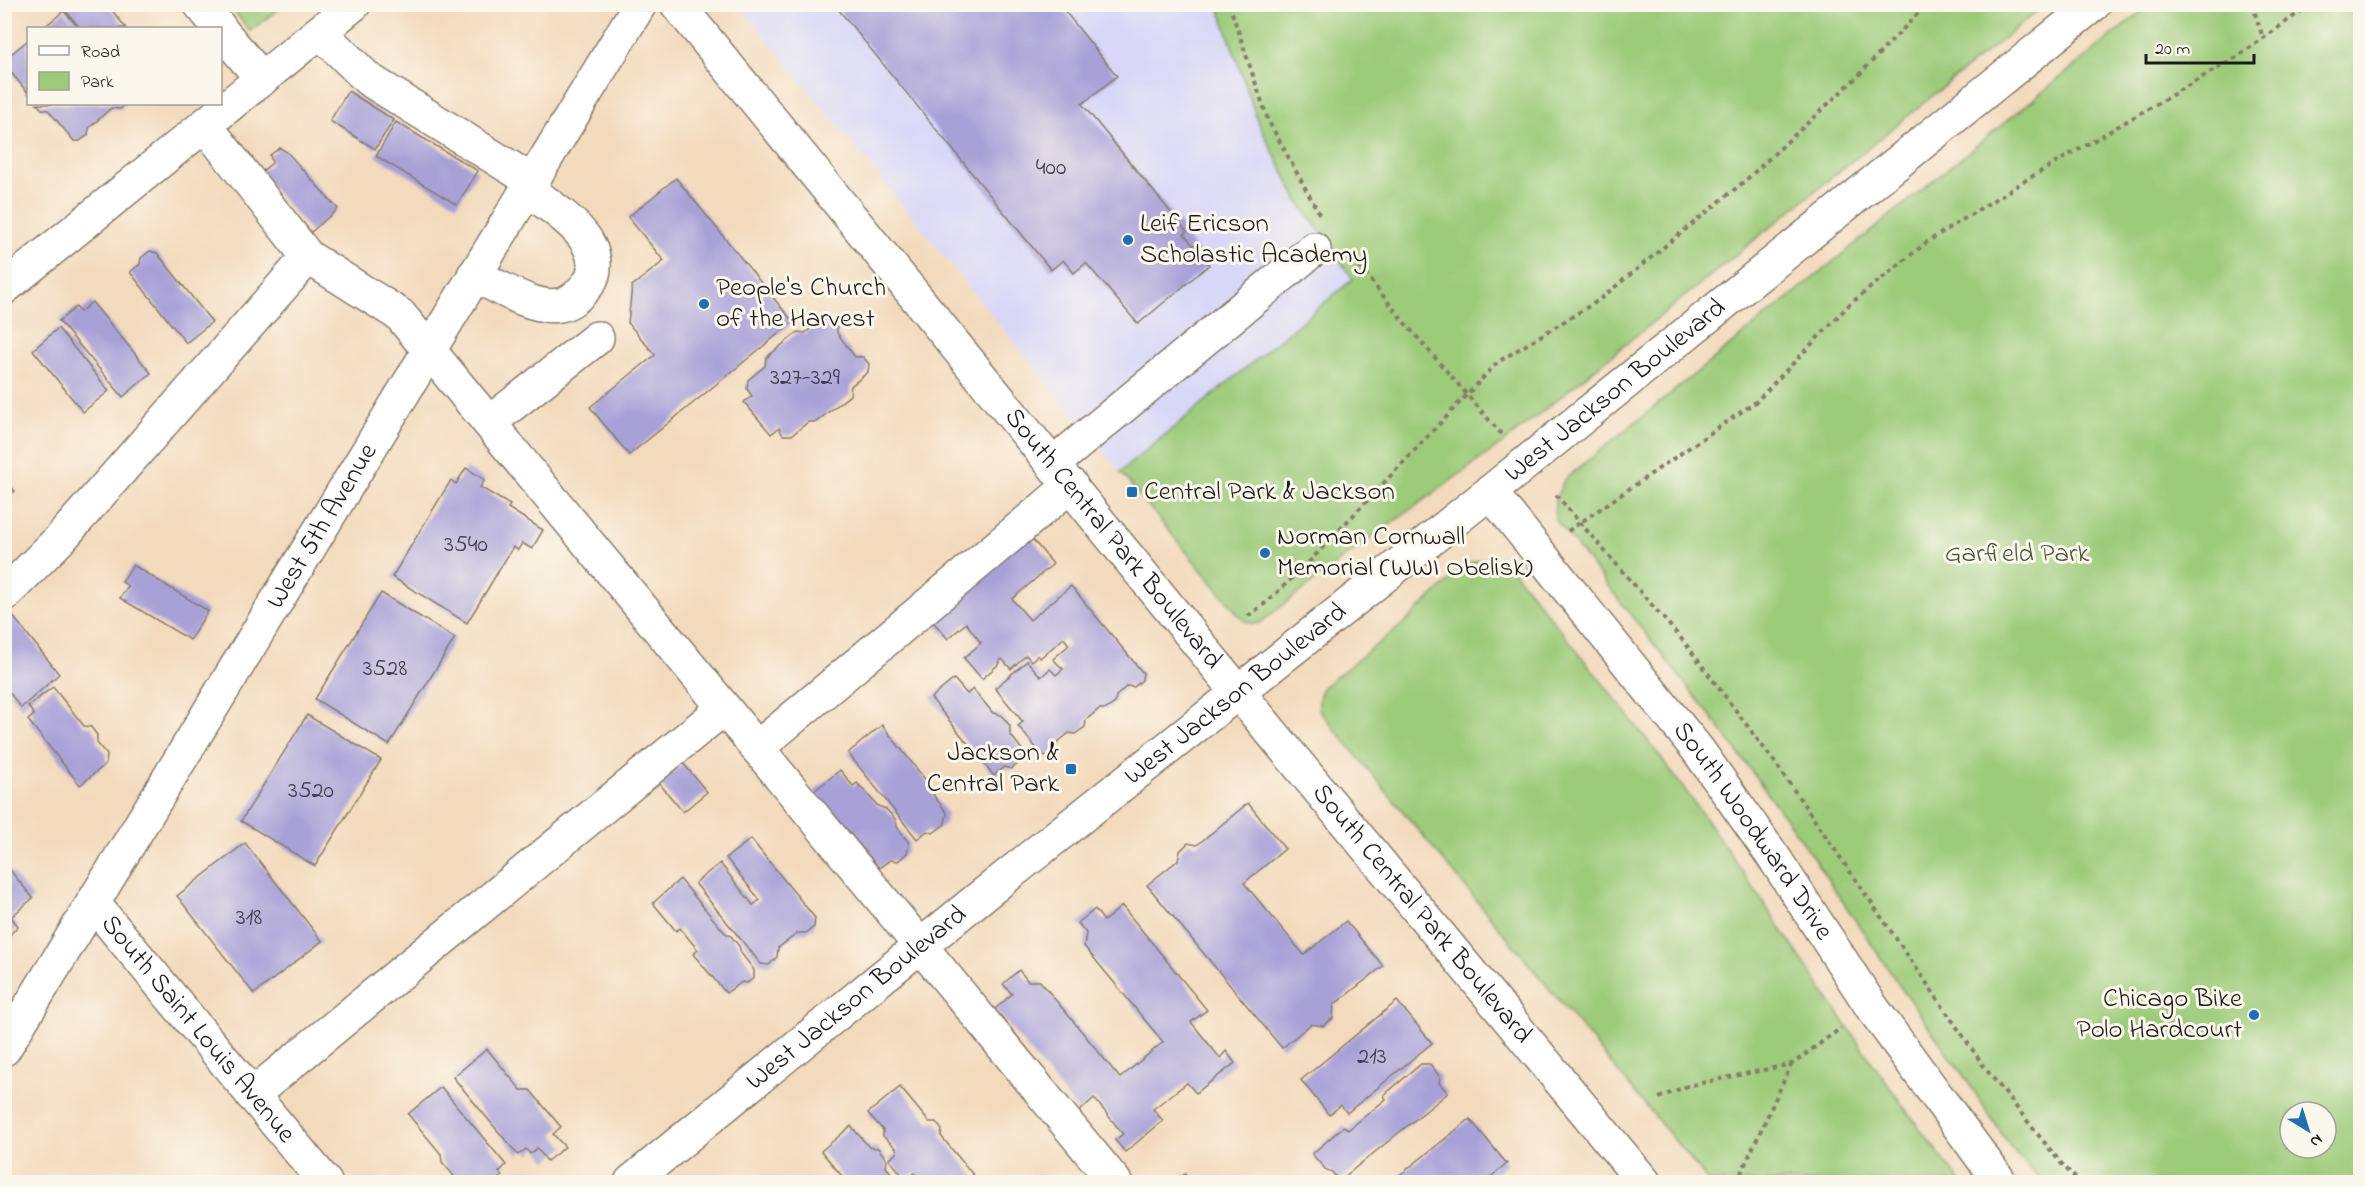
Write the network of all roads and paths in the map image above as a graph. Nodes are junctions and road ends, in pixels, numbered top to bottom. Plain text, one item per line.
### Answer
1 (200, 4) edge
2 (354, 4) edge
3 (640, 4) edge
4 (677, 4) edge
5 (1229, 4) edge
6 (1926, 4) edge
7 (2094, 4) edge
8 (2252, 4) edge
9 (2311, 4) edge
10 (218, 27) edge
11 (222, 31) edge
12 (320, 32) junction
13 (2263, 38) junction
14 (262, 79) junction
15 (205, 125) junction
16 (530, 184) junction
17 (1322, 218) dead end
18 (1328, 246) joint
19 (308, 257) junction
20 (474, 275) junction
21 (4, 288) edge
22 (597, 338) dead end
23 (429, 350) junction
24 (1467, 393) junction
25 (490, 422) junction
26 (1503, 436) dead end
27 (1062, 474) junction
28 (1490, 492) junction
29 (1556, 495) dead end
30 (1580, 523) junction
31 (1568, 531) dead end
32 (4, 595) edge
33 (1248, 616) dead end
34 (1238, 692) junction
35 (724, 708) junction
36 (757, 748) junction
37 (93, 903) junction
38 (921, 946) junction
39 (1841, 1028) dead end
40 (4, 1049) edge
41 (1792, 1064) junction
42 (252, 1095) junction
43 (1659, 1098) dead end
44 (1641, 1181) edge
45 (324, 1182) edge
46 (631, 1182) edge
47 (1115, 1182) edge
48 (1737, 1182) edge
49 (2000, 1182) edge
50 (2079, 1182) edge

1 - 10 street
2 - 12 street
3 - 16 street, West 5th Avenue
4 - 27 street, South Central Park Boulevard
5 - 17 path
6 - 24 path
7 - 28 street, West Jackson Boulevard
8 - 13 path
9 - 13 path
11 - 14 street
12 - 14 street
12 - 16 street
13 - 30 path
14 - 15 street
15 - 19 street
15 - 21 street
16 - 20 street, West 5th Avenue
16 - 20 street
18 - 24 path
18 - 27 street
19 - 23 street
19 - 32 street
20 - 23 street, West 5th Avenue
22 - 25 street
23 - 25 street
23 - 37 street, West 5th Avenue
24 - 26 path
24 - 33 path
25 - 35 street
27 - 34 street, South Central Park Boulevard
27 - 36 street
28 - 34 street, West Jackson Boulevard
28 - 49 street, South Woodward Drive
29 - 30 path
30 - 31 path
30 - 50 path
34 - 38 street, West Jackson Boulevard
34 - 44 street, South Central Park Boulevard
35 - 36 street
35 - 42 street
36 - 38 street
37 - 40 street, West 5th Avenue
37 - 42 street, South Saint Louis Avenue
38 - 46 street, West Jackson Boulevard
38 - 47 street
39 - 41 path
41 - 43 path
41 - 48 path
42 - 45 street, South Saint Louis Avenue

